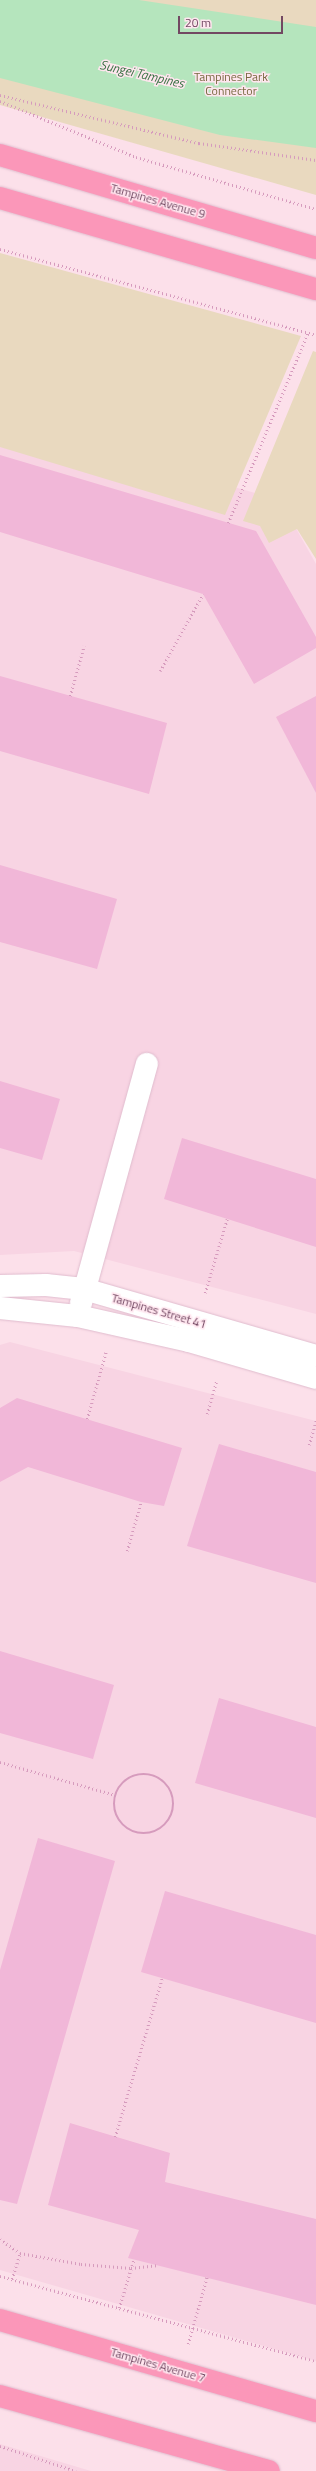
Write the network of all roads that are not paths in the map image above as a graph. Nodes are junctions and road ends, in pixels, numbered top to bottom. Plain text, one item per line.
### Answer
1 (0, 155) edge
2 (0, 198) edge
3 (316, 248) edge
4 (316, 289) edge
5 (147, 1064) dead end
6 (0, 1286) edge
7 (84, 1290) junction
8 (0, 1308) edge
9 (78, 1316) junction
10 (316, 1356) edge
11 (316, 1378) edge
12 (0, 2320) edge
13 (0, 2396) edge
14 (316, 2411) edge
15 (268, 2471) edge

1 - 3 main road, Tampines Avenue 9
2 - 4 main road
5 - 7 street
6 - 7 street, Tampines Street 41
7 - 9 street
7 - 10 street, Tampines Street 41
8 - 9 street, Tampines Street 41
9 - 11 street, Tampines Street 41
12 - 14 main road, Tampines Avenue 7
13 - 15 main road

